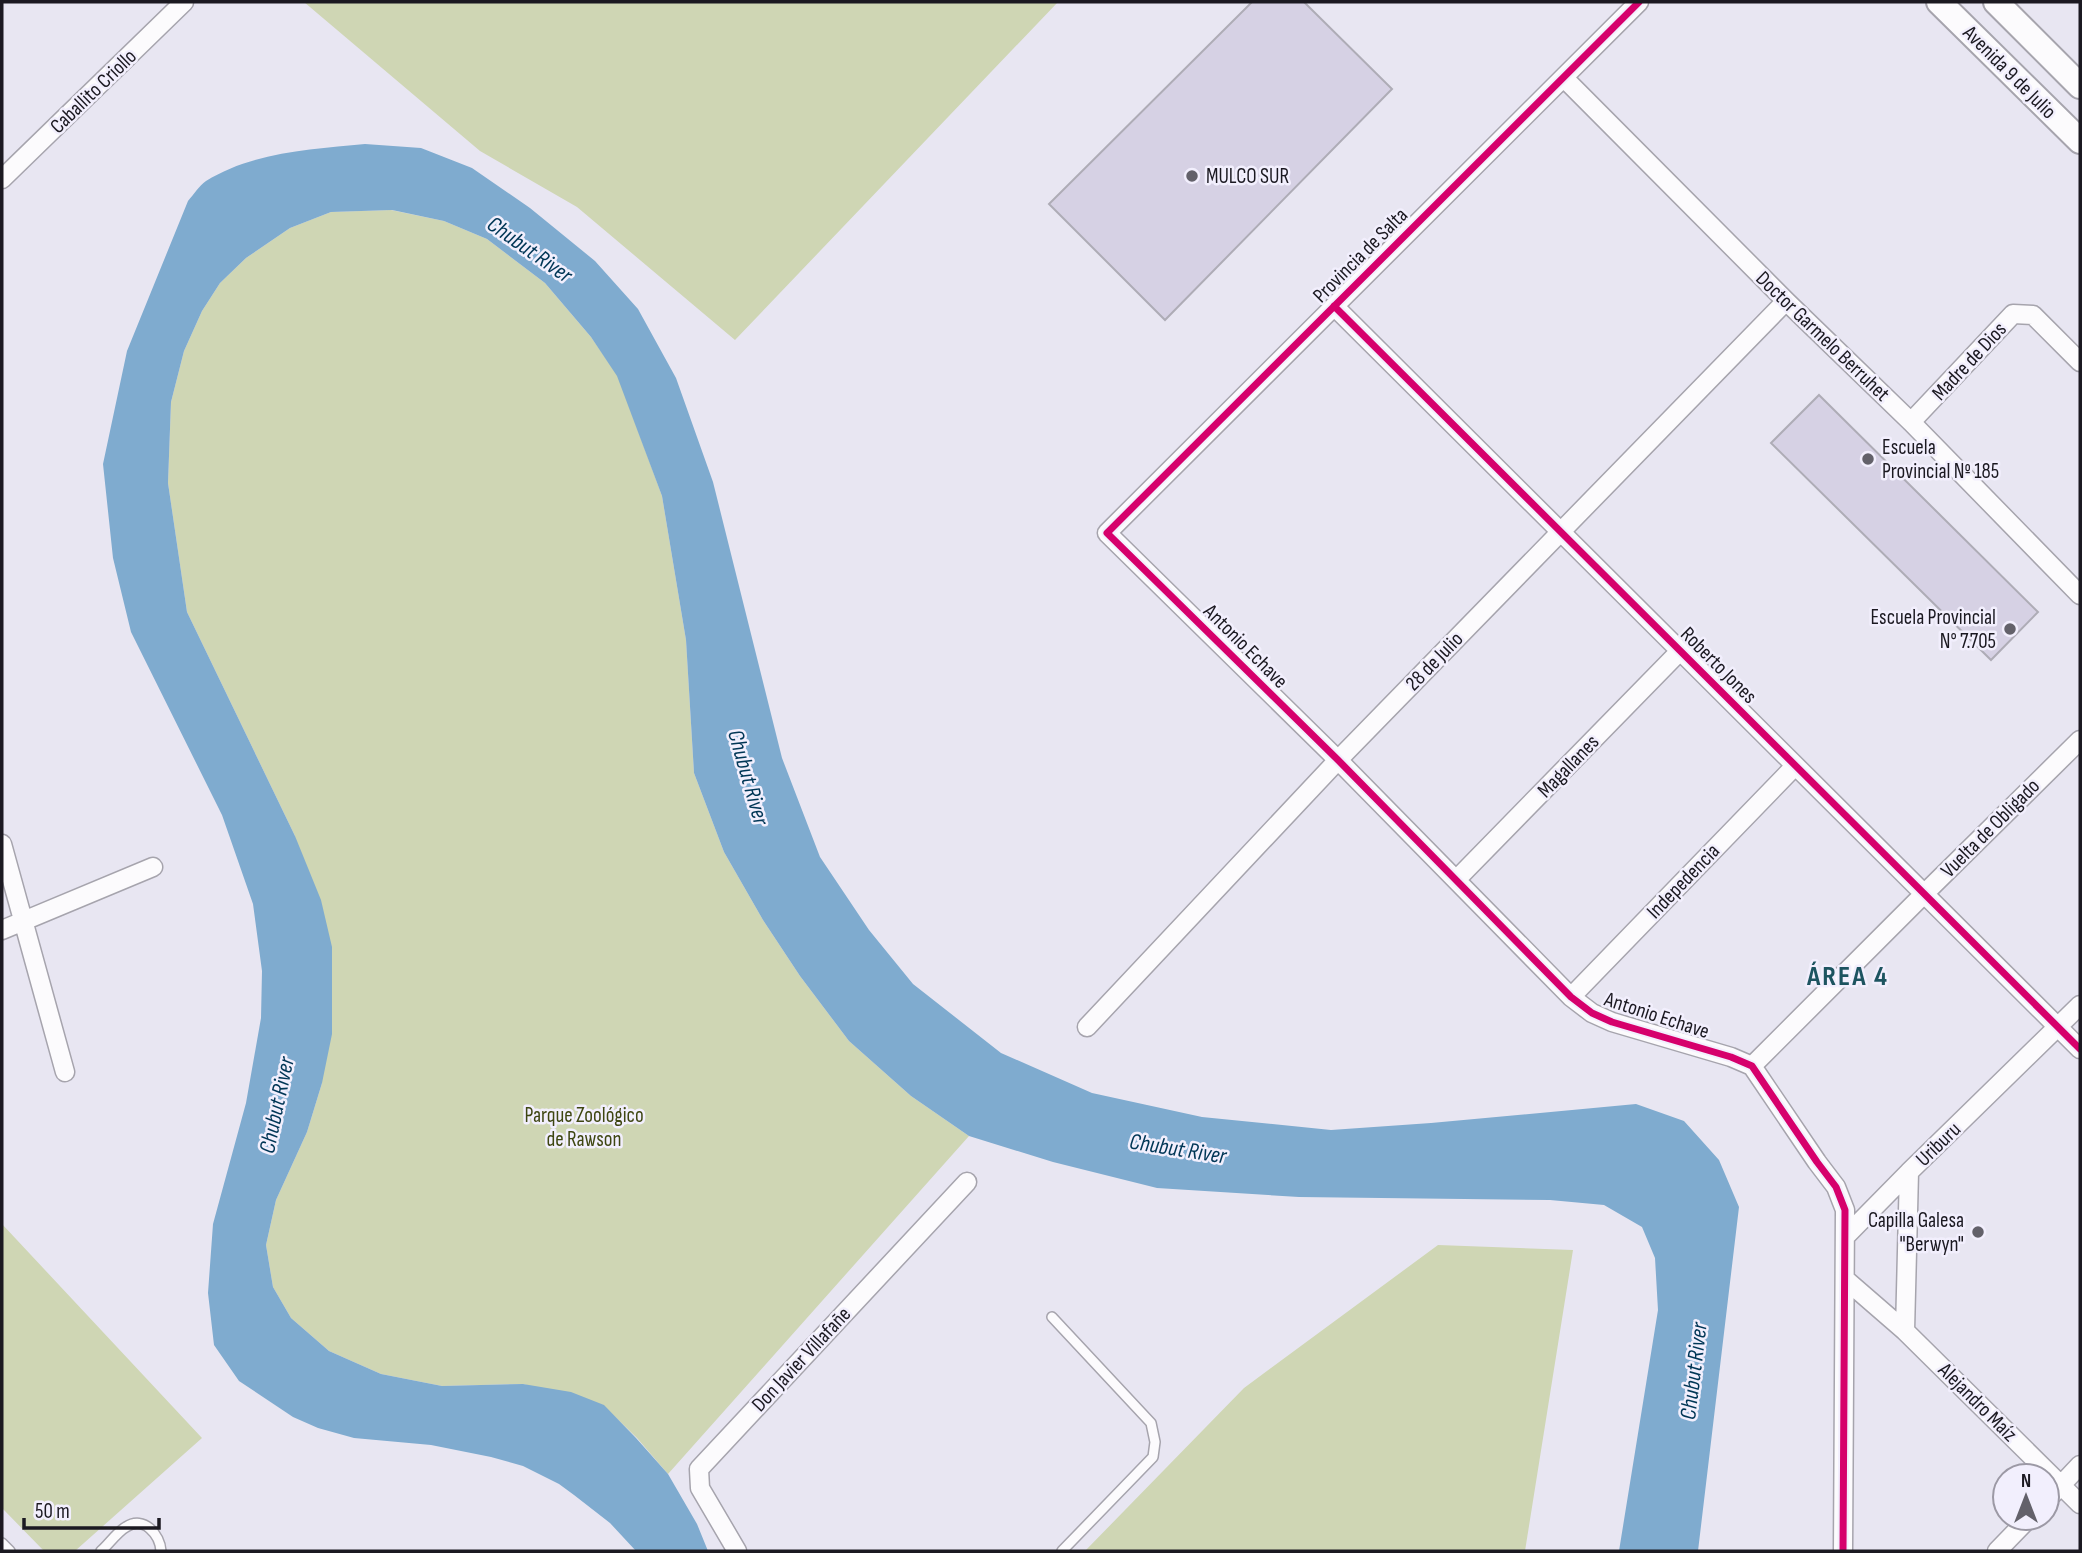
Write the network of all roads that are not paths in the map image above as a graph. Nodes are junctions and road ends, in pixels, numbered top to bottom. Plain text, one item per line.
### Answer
1 (1639, 2) edge
2 (1939, 2) edge
3 (1996, 2) edge
4 (173, 5) edge
5 (2037, 43) junction
6 (2009, 72) junction
7 (1564, 78) junction
8 (2080, 86) edge
9 (2080, 141) edge
10 (2, 179) edge
11 (1786, 302) junction
12 (1334, 306) junction
13 (2080, 362) edge
14 (1911, 422) junction
15 (1560, 532) junction
16 (1107, 533) joint
17 (2080, 595) edge
18 (1680, 651) junction
19 (2080, 740) edge
20 (1338, 760) junction
21 (1795, 766) junction
22 (2, 844) edge
23 (153, 867) dead end
24 (1456, 880) junction
25 (1924, 894) junction
26 (24, 922) junction
27 (2, 930) edge
28 (1571, 997) junction
29 (2080, 1005) edge
30 (1087, 1027) dead end
31 (2058, 1027) junction
32 (2080, 1049) edge
33 (1752, 1066) junction
34 (65, 1072) dead end
35 (1909, 1172) junction
36 (967, 1182) dead end
37 (1845, 1237) junction
38 (1845, 1279) junction
39 (1052, 1317) dead end
40 (1905, 1331) junction
41 (2038, 1462) edge
42 (2080, 1465) edge
43 (2061, 1485) joint
44 (2080, 1504) edge
45 (2015, 1532) edge
46 (2, 1543) edge
47 (10, 1551) edge
48 (102, 1551) edge
49 (161, 1551) edge
50 (737, 1551) edge
51 (1062, 1551) edge
52 (1843, 1551) edge
53 (1997, 1551) edge

1 - 7 street, Provincia de Salta
2 - 6 main road, Avenida 9 de Julio
3 - 5 main road, Avenida 9 de Julio
4 - 10 street, Caballito Criollo
5 - 6 main road
5 - 8 main road, Avenida 9 de Julio
6 - 9 main road, Avenida 9 de Julio
7 - 11 street, Doctor Garmelo Berruhet
7 - 12 street, Provincia de Salta
11 - 14 street, Doctor Garmelo Berruhet
11 - 15 street, 28 de Julio
12 - 15 street, Roberto Jones
12 - 16 street, Provincia de Salta
13 - 14 street, Madre de Dios
14 - 17 street, Doctor Garmelo Berruhet
15 - 18 street, Roberto Jones
15 - 20 street, 28 de Julio
16 - 20 street, Antonio Echave
18 - 21 street, Roberto Jones
18 - 24 street, Magallanes
19 - 25 street, Vuelta de Obligado
20 - 24 street, Antonio Echave
20 - 30 street, 28 de Julio
21 - 25 street, Roberto Jones
21 - 28 street, Indepedencia
22 - 26 street
23 - 26 street
24 - 28 street, Antonio Echave
25 - 31 street, Roberto Jones
25 - 33 street, Vuelta de Obligado
26 - 27 street
26 - 34 street
28 - 33 street, Antonio Echave
29 - 31 street, Uriburu
31 - 32 street, Roberto Jones
31 - 35 street, Uriburu
33 - 37 street
35 - 37 street
35 - 40 street, Uriburu
36 - 50 street, Don Javier Villafañe
37 - 38 street
38 - 40 street, Alejandro Maíz
38 - 52 street
39 - 51 lane
40 - 41 street, Alejandro Maíz
42 - 43 street
43 - 44 street, Alejandro Maíz
45 - 53 street
46 - 47 lane
48 - 49 lane

